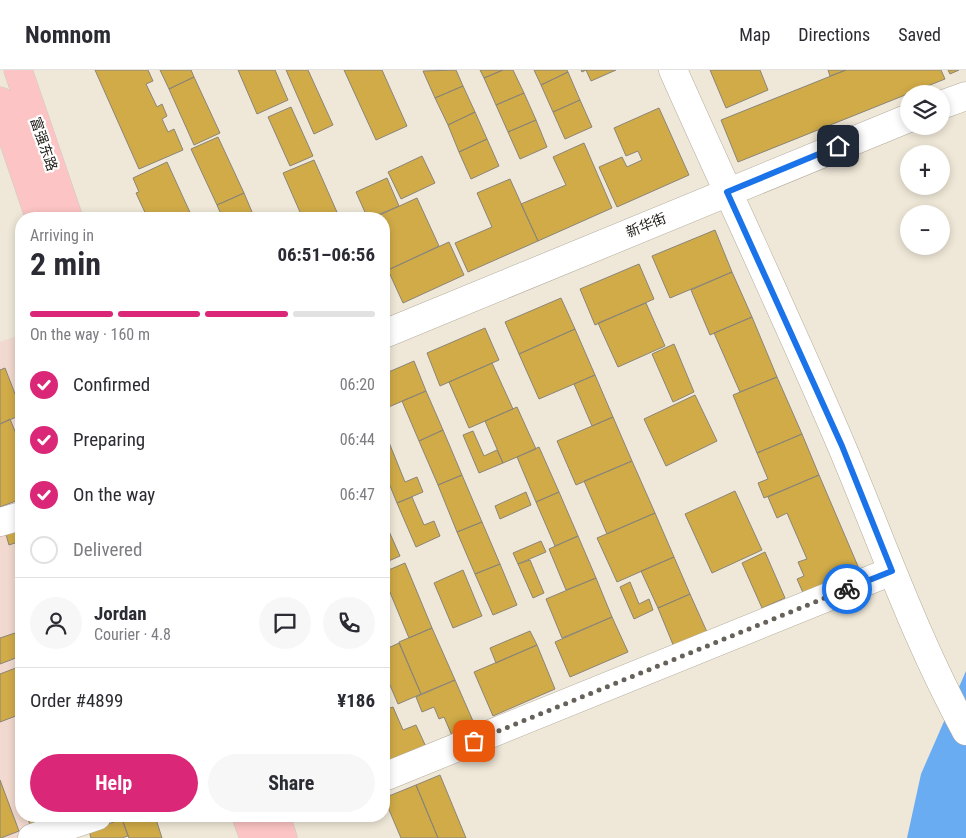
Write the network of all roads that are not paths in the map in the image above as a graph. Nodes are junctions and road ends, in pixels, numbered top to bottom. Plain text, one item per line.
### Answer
1 (18, 70) edge
2 (673, 70) edge
3 (966, 96) edge
4 (0, 102) edge
5 (950, 102) edge
6 (900, 122) edge
7 (727, 192) junction
8 (38, 212) edge
9 (68, 212) edge
10 (390, 332) edge
11 (15, 518) edge
12 (0, 522) edge
13 (892, 571) junction
14 (966, 731) edge
15 (390, 775) edge
16 (79, 822) edge
17 (248, 822) edge
18 (32, 838) edge
19 (254, 838) edge

1 - 9 main road, 富强东路
2 - 7 street
3 - 5 street
4 - 8 main road, 富强东路
6 - 7 street, 新华街
7 - 10 street, 新华街
7 - 13 street
11 - 12 street
13 - 14 street
13 - 15 street
16 - 18 street
17 - 19 main road

